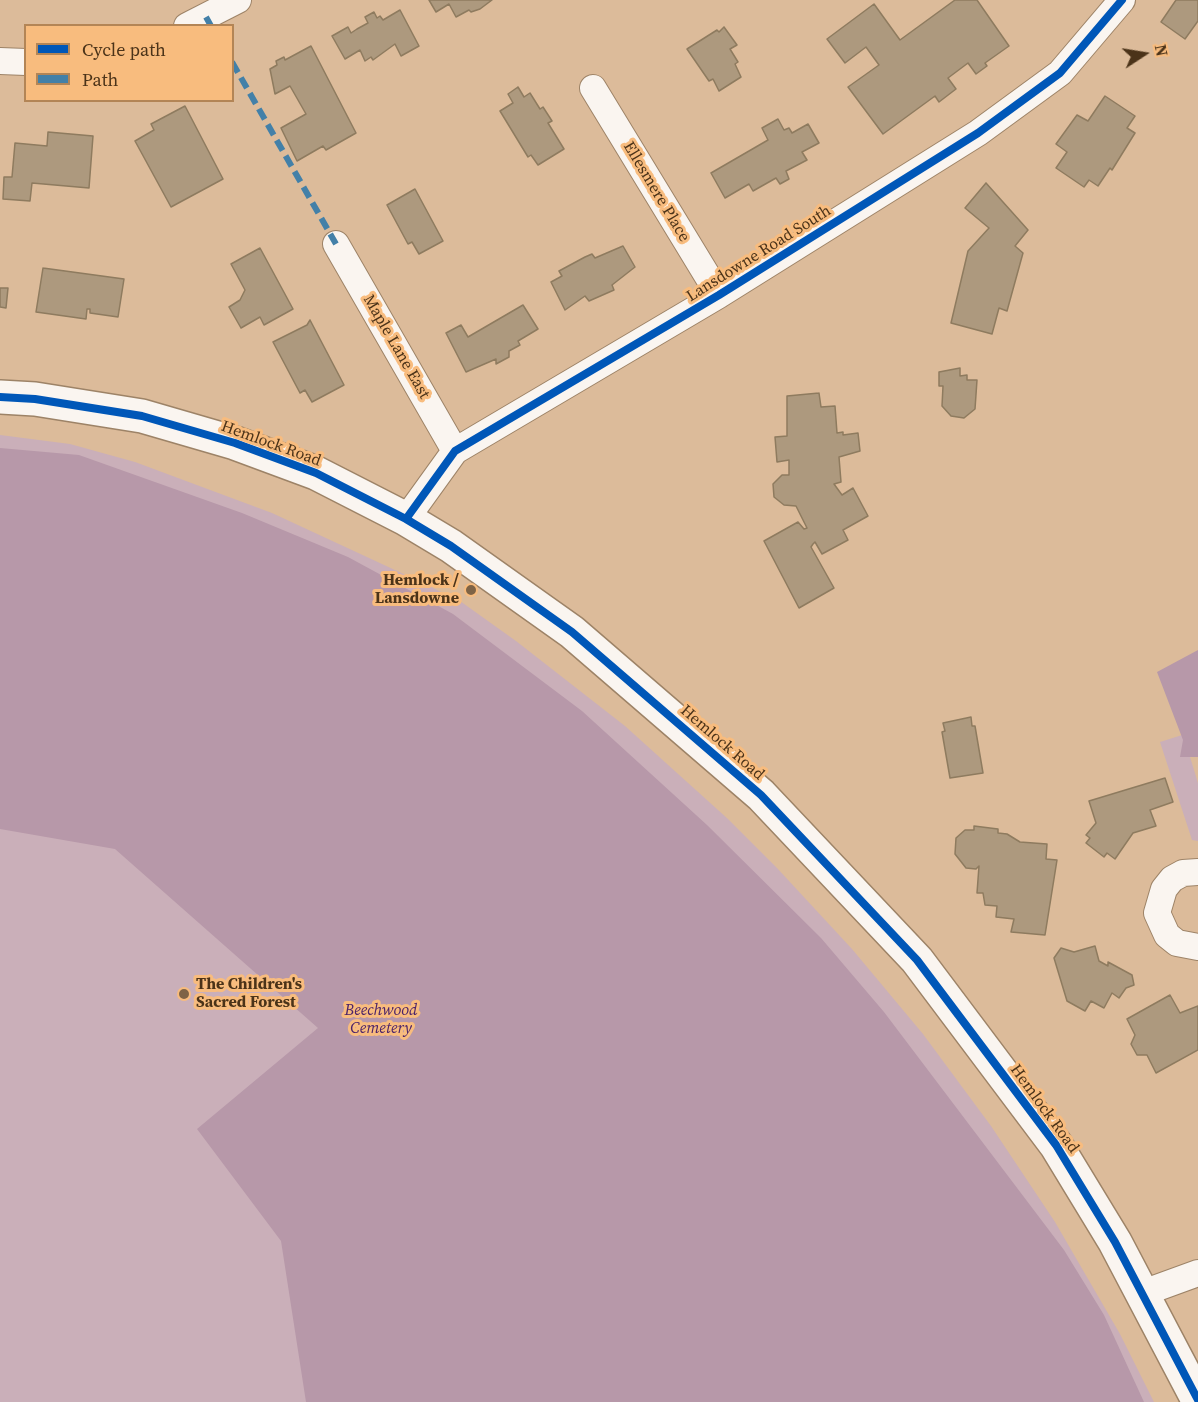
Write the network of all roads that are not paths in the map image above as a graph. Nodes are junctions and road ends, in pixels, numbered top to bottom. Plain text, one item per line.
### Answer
1 (238, 0) edge
2 (1122, 0) edge
3 (197, 14) edge
4 (0, 61) edge
5 (24, 62) edge
6 (593, 88) dead end
7 (336, 244) dead end
8 (719, 295) junction
9 (0, 397) edge
10 (455, 451) junction
11 (406, 519) junction
12 (1198, 872) edge
13 (1198, 947) edge
14 (1198, 1273) edge
15 (1143, 1293) junction
16 (1198, 1400) edge

1 - 3 street
2 - 8 street, Lansdowne Road South
4 - 5 street
6 - 8 street, Ellesmere Place
7 - 10 street, Maple Lane East
8 - 10 street, Lansdowne Road South
9 - 11 main road, Hemlock Road
10 - 11 street, Lansdowne Road South
11 - 15 main road, Hemlock Road
12 - 13 street
14 - 15 street
15 - 16 main road, Hemlock Road

